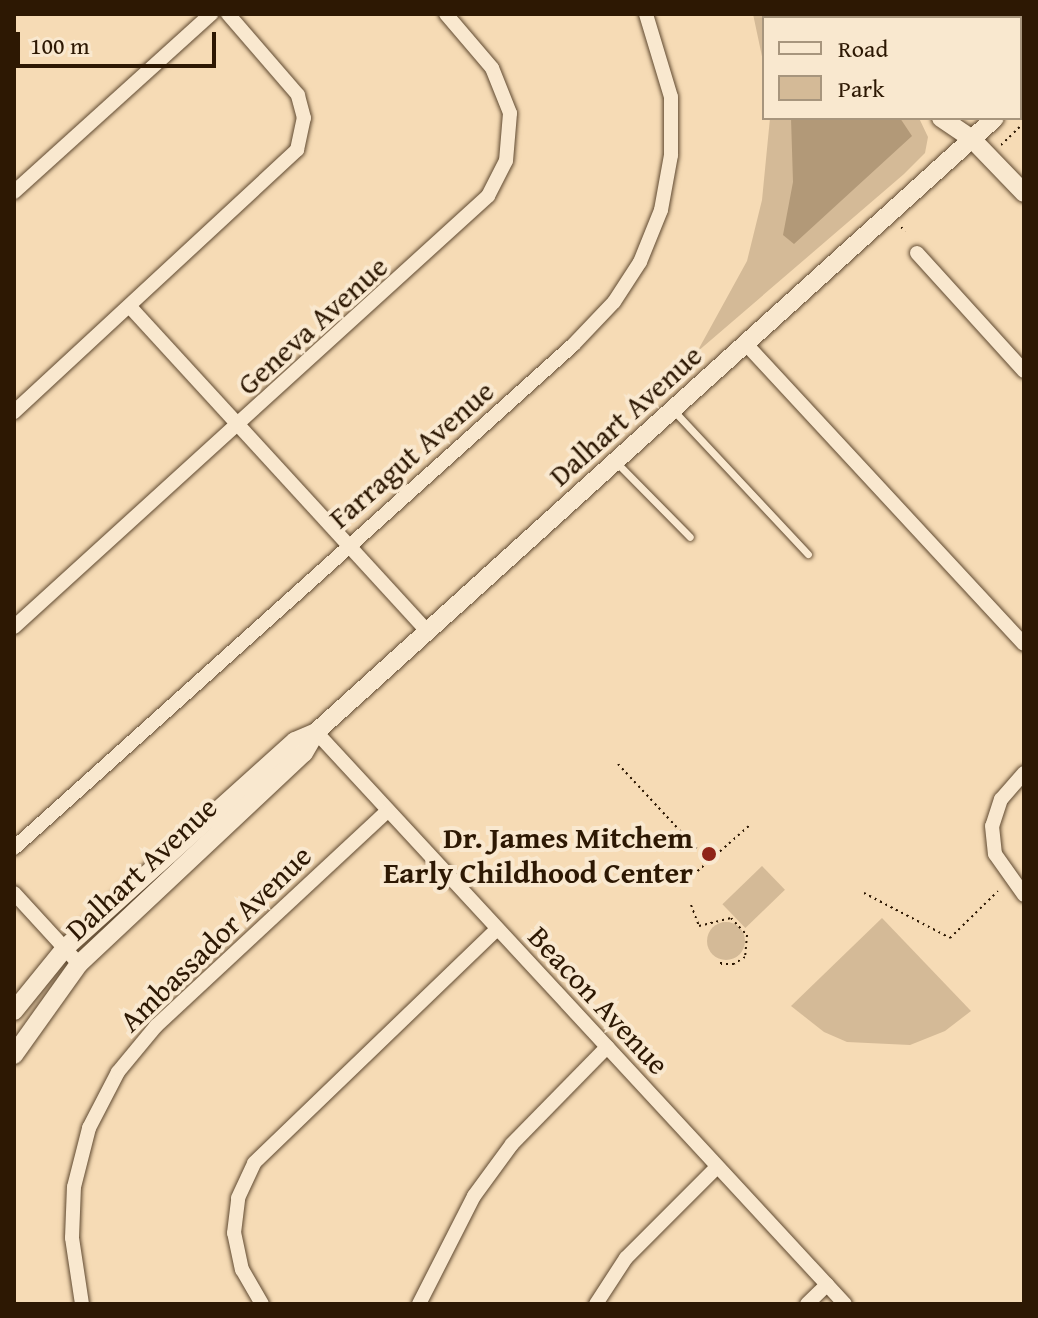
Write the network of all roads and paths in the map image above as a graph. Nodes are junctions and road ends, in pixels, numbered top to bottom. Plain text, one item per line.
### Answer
1 (211, 14) edge
2 (228, 14) edge
3 (446, 14) edge
4 (646, 14) edge
5 (944, 120) edge
6 (963, 120) edge
7 (993, 120) edge
8 (972, 139) junction
9 (14, 192) edge
10 (1024, 193) edge
11 (901, 227) dead end
12 (905, 231) dead end
13 (917, 253) dead end
14 (131, 308) junction
15 (745, 343) junction
16 (1024, 371) edge
17 (673, 409) junction
18 (14, 412) edge
19 (239, 426) junction
20 (615, 462) junction
21 (690, 537) dead end
22 (347, 545) junction
23 (808, 554) dead end
24 (14, 627) edge
25 (427, 631) junction
26 (1024, 644) edge
27 (316, 732) junction
28 (618, 764) dead end
29 (1024, 773) edge
30 (387, 811) junction
31 (751, 824) dead end
32 (14, 848) edge
33 (708, 861) junction
34 (693, 875) dead end
35 (998, 891) dead end
36 (14, 893) edge
37 (864, 893) dead end
38 (1024, 895) edge
39 (691, 905) dead end
40 (497, 929) junction
41 (65, 948) junction
42 (721, 959) dead end
43 (79, 964) junction
44 (14, 1011) edge
45 (607, 1047) junction
46 (14, 1055) edge
47 (717, 1167) junction
48 (827, 1285) junction
49 (82, 1304) edge
50 (262, 1304) edge
51 (419, 1304) edge
52 (596, 1304) edge
53 (807, 1304) edge
54 (845, 1304) edge

1 - 9 street
2 - 14 street
3 - 19 street, Geneva Avenue
4 - 22 street, Farragut Avenue
5 - 8 main road
6 - 8 main road
7 - 8 main road, Dalhart Avenue
8 - 10 main road
8 - 15 main road, Dalhart Avenue
11 - 12 path
13 - 16 street
14 - 18 street
14 - 19 street
15 - 17 main road, Dalhart Avenue
15 - 26 street
17 - 20 main road, Dalhart Avenue
17 - 23 lane
19 - 22 street
19 - 24 street, Geneva Avenue
20 - 21 lane
20 - 25 main road, Dalhart Avenue
22 - 25 street
22 - 32 street, Farragut Avenue
25 - 27 main road, Dalhart Avenue
27 - 30 street, Beacon Avenue
27 - 41 main road, Dalhart Avenue
27 - 43 main road, Dalhart Avenue
28 - 33 path
29 - 38 street
30 - 40 street, Beacon Avenue
30 - 49 street, Ambassador Avenue
31 - 33 path
33 - 34 path
35 - 37 path
36 - 41 street
39 - 42 path
40 - 45 street, Beacon Avenue
40 - 50 street
41 - 43 street
41 - 44 main road, Dalhart Avenue
43 - 46 main road, Dalhart Avenue
45 - 47 street, Beacon Avenue
45 - 51 street
47 - 48 street, Beacon Avenue
47 - 52 street
48 - 53 street
48 - 54 street, Beacon Avenue

